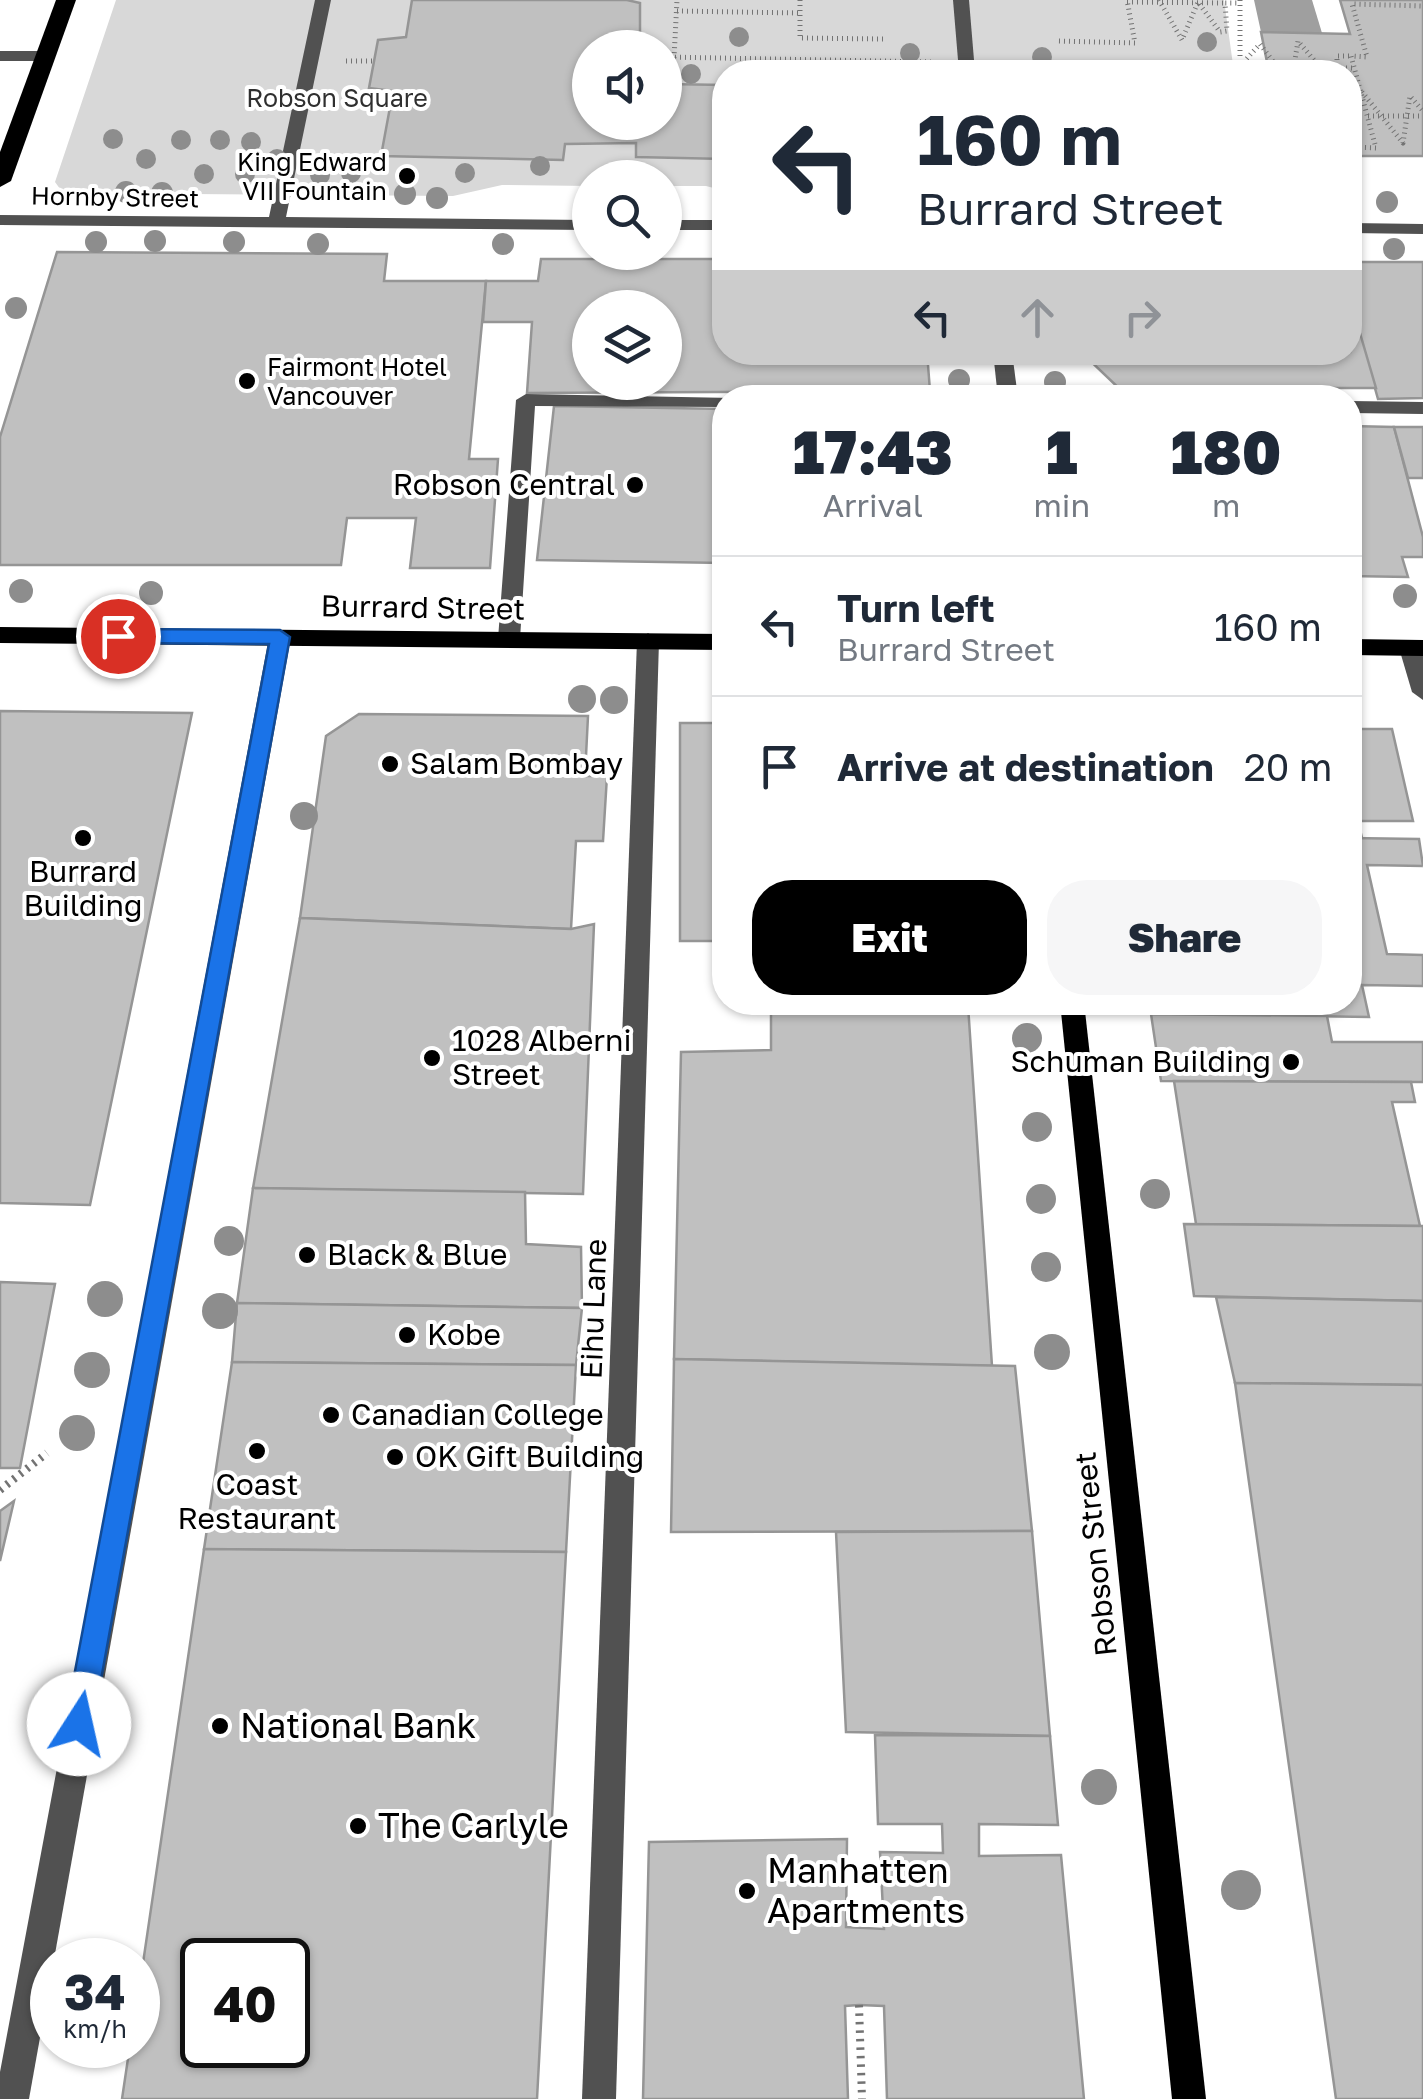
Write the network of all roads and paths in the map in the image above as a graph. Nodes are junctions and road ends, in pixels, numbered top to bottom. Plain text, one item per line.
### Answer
1 (66, 0) edge
2 (323, 0) edge
3 (677, 0) edge
4 (800, 0) edge
5 (962, 0) edge
6 (1127, 1) edge
7 (1160, 1) edge
8 (1240, 1) edge
9 (1198, 2) edge
10 (1226, 3) junction
11 (1423, 6) edge
12 (676, 11) junction
13 (800, 13) junction
14 (675, 30) edge
15 (883, 39) dead end
16 (1058, 42) dead end
17 (0, 56) edge
18 (46, 56) junction
19 (1351, 56) junction
20 (682, 58) edge
21 (835, 60) edge
22 (966, 60) edge
23 (1240, 60) edge
24 (1248, 60) edge
25 (1272, 60) edge
26 (1295, 60) edge
27 (1314, 60) edge
28 (1337, 60) edge
29 (1352, 60) edge
30 (1362, 92) edge
31 (1362, 96) edge
32 (1423, 114) edge
33 (1368, 116) junction
34 (1381, 116) junction
35 (1407, 116) junction
36 (1362, 147) edge
37 (0, 181) edge
38 (0, 220) edge
39 (276, 224) junction
40 (572, 225) edge
41 (682, 225) edge
42 (712, 225) edge
43 (1362, 228) edge
44 (1423, 228) edge
45 (712, 401) edge
46 (1362, 407) edge
47 (1423, 408) edge
48 (0, 635) edge
49 (280, 637) junction
50 (509, 639) junction
51 (648, 642) junction
52 (712, 642) edge
53 (1362, 647) edge
54 (1416, 648) edge
55 (1423, 692) edge
56 (1073, 1015) edge
57 (47, 1453) dead end
58 (0, 1490) edge
59 (859, 2006) dead end
60 (12, 2099) edge
61 (599, 2099) edge
62 (862, 2099) edge
63 (1189, 2099) edge

1 - 18 highway
2 - 39 street
3 - 12 path
4 - 13 path
5 - 22 street
6 - 7 path
6 - 16 path
7 - 9 path
7 - 9 path
8 - 10 path
8 - 23 path
9 - 10 path
9 - 10 path
11 - 19 path
12 - 13 path
12 - 14 path
13 - 15 path
17 - 18 street
18 - 37 highway
19 - 28 path
19 - 29 path
20 - 21 path
24 - 25 path
26 - 27 path
30 - 34 path
31 - 33 path
32 - 35 path
32 - 35 path
33 - 34 path
33 - 36 path
34 - 35 path
34 - 35 path
38 - 39 street, Hornby Street
39 - 40 street, Hornby Street
41 - 42 street
43 - 44 street
45 - 50 street
46 - 47 street
48 - 49 main road, Burrard Street
49 - 50 main road, Burrard Street
49 - 60 street
50 - 51 main road, Burrard Street
51 - 52 main road, Burrard Street
51 - 61 street, Eihu Lane
53 - 54 main road
54 - 55 street
56 - 63 main road, Robson Street
57 - 58 path
59 - 62 path

